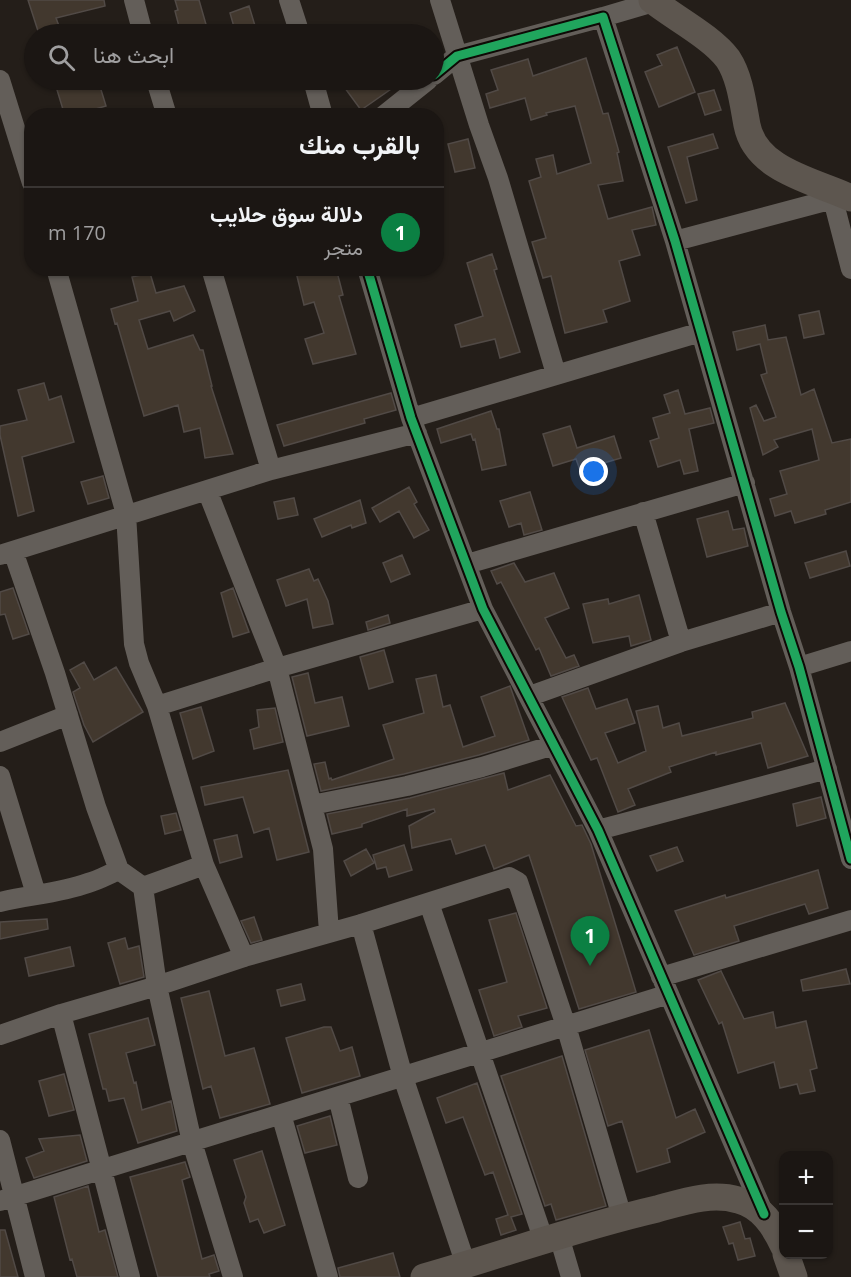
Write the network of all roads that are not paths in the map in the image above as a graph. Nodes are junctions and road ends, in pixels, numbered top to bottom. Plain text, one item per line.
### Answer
1 (134, 0) edge
2 (289, 0) edge
3 (440, 0) edge
4 (653, 1) edge
5 (603, 16) junction
6 (140, 24) edge
7 (297, 24) edge
8 (457, 56) junction
9 (444, 67) edge
10 (0, 80) edge
11 (159, 90) edge
12 (316, 90) edge
13 (416, 90) edge
14 (165, 108) edge
15 (320, 108) edge
16 (393, 108) edge
17 (24, 159) edge
18 (838, 195) edge
19 (675, 241) junction
20 (851, 269) edge
21 (58, 276) edge
22 (213, 276) edge
23 (369, 276) edge
24 (701, 332) junction
25 (556, 374) junction
26 (414, 425) junction
27 (271, 471) junction
28 (745, 483) junction
29 (207, 490) junction
30 (643, 512) junction
31 (126, 514) junction
32 (7, 553) edge
33 (467, 564) junction
34 (483, 609) junction
35 (781, 612) junction
36 (681, 642) junction
37 (851, 651) edge
38 (799, 667) junction
39 (277, 668) junction
40 (530, 696) junction
41 (157, 706) junction
42 (68, 715) junction
43 (0, 742) edge
44 (554, 745) junction
45 (827, 769) junction
46 (0, 776) edge
47 (312, 805) junction
48 (598, 830) junction
49 (851, 859) edge
50 (204, 865) junction
51 (119, 870) junction
52 (143, 887) junction
53 (36, 894) junction
54 (0, 902) edge
55 (429, 903) junction
56 (851, 920) edge
57 (361, 924) junction
58 (329, 932) junction
59 (244, 957) junction
60 (665, 985) junction
61 (158, 986) junction
62 (61, 1014) junction
63 (566, 1026) junction
64 (0, 1035) edge
65 (480, 1053) junction
66 (403, 1077) junction
67 (338, 1097) junction
68 (281, 1114) junction
69 (0, 1140) edge
70 (192, 1142) junction
71 (102, 1170) junction
72 (358, 1178) dead end
73 (7, 1200) edge
74 (764, 1214) junction
75 (622, 1217) junction
76 (551, 1238) junction
77 (779, 1238) edge
78 (788, 1259) edge
79 (466, 1265) junction
80 (35, 1277) edge
81 (130, 1277) edge
82 (234, 1277) edge
83 (327, 1277) edge
84 (424, 1277) edge
85 (571, 1277) edge
86 (794, 1277) edge

1 - 6 street
2 - 7 street
3 - 8 street
4 - 5 street
4 - 18 street
5 - 8 street
5 - 19 street
8 - 9 street
8 - 25 street
10 - 17 street
11 - 14 street
12 - 15 street
13 - 16 street
18 - 19 street
18 - 20 street
19 - 24 street
21 - 31 street
22 - 27 street
23 - 26 street
24 - 25 street
24 - 28 street
25 - 26 street
26 - 27 street
26 - 33 street
27 - 29 street
28 - 30 street
28 - 35 street
29 - 31 street
29 - 39 street
30 - 33 street
30 - 36 street
31 - 32 street
31 - 41 street
32 - 42 street
33 - 34 street
34 - 39 street
34 - 40 street
35 - 36 street
35 - 38 street
36 - 40 street
37 - 38 street
38 - 45 street
39 - 41 street
39 - 47 street
40 - 44 street
41 - 50 street
42 - 43 street
42 - 51 street
44 - 47 street
44 - 48 street
45 - 48 street
45 - 49 street
46 - 53 street
47 - 58 street
48 - 60 street
50 - 52 street
50 - 59 street
51 - 52 street
51 - 53 street
52 - 61 street
53 - 54 street
55 - 57 street
55 - 63 street
55 - 65 street
56 - 60 street
57 - 58 street
57 - 66 street
58 - 59 street
59 - 61 street
60 - 63 street
60 - 74 street
61 - 62 street
61 - 70 street
62 - 64 street
62 - 71 street
63 - 65 street
63 - 75 street
65 - 66 street
65 - 76 street
66 - 67 street
66 - 79 street
67 - 68 street
67 - 72 street
68 - 70 street
68 - 83 street
69 - 73 street
70 - 71 street
70 - 82 street
71 - 73 street
71 - 81 street
73 - 80 street
74 - 75 street
74 - 77 street
75 - 76 street
76 - 79 street
76 - 85 street
78 - 86 street
79 - 84 street

